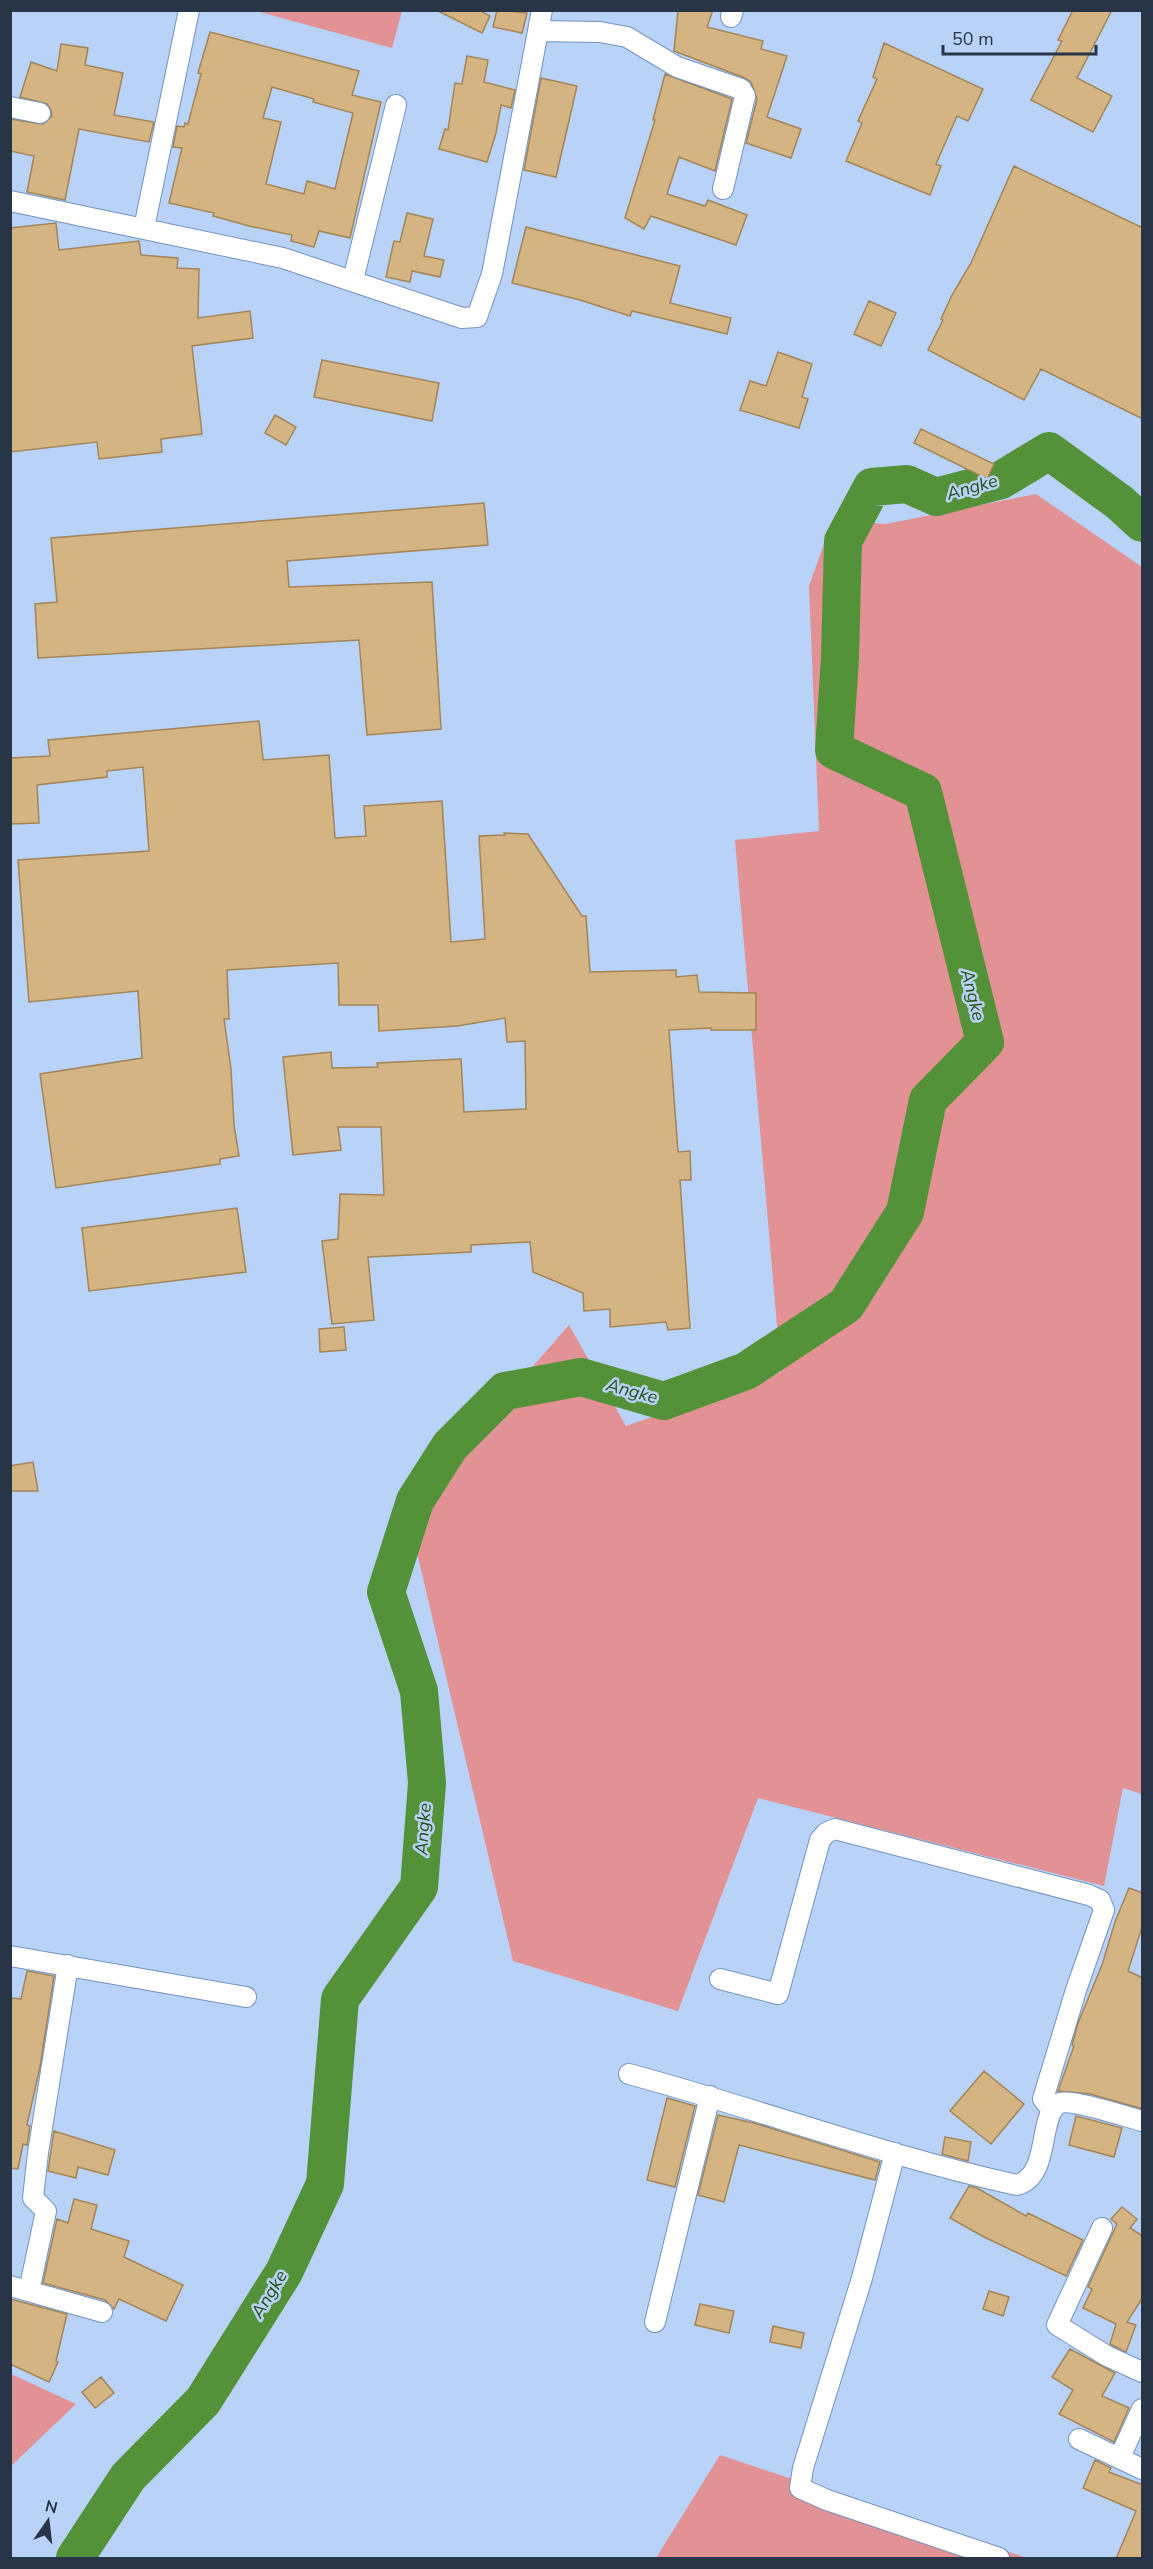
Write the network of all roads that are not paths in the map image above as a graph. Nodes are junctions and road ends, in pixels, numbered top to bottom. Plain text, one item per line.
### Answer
1 (189, 10) edge
2 (542, 10) edge
3 (539, 31) junction
4 (396, 105) dead end
5 (10, 107) edge
6 (40, 113) dead end
7 (723, 189) dead end
8 (10, 201) edge
9 (144, 228) junction
10 (353, 280) junction
11 (10, 1956) edge
12 (68, 1965) junction
13 (720, 1979) dead end
14 (246, 1997) dead end
15 (629, 2074) dead end
16 (710, 2096) junction
17 (1052, 2110) junction
18 (1143, 2121) edge
19 (895, 2153) junction
20 (1102, 2228) dead end
21 (20, 2289) edge
22 (102, 2312) dead end
23 (655, 2322) dead end
24 (1143, 2373) edge
25 (1143, 2409) edge
26 (1079, 2439) dead end
27 (1120, 2457) junction
28 (1143, 2469) edge
29 (999, 2559) edge

1 - 9 street
2 - 3 street
3 - 7 street
3 - 10 street
4 - 10 street
5 - 6 street
8 - 9 street
9 - 10 street
11 - 12 street
12 - 14 street
12 - 21 street
13 - 17 street
15 - 16 street
16 - 19 street
16 - 23 street
17 - 18 street
17 - 19 street
19 - 29 street
20 - 24 street
21 - 22 street
25 - 27 street
26 - 27 street
27 - 28 street

